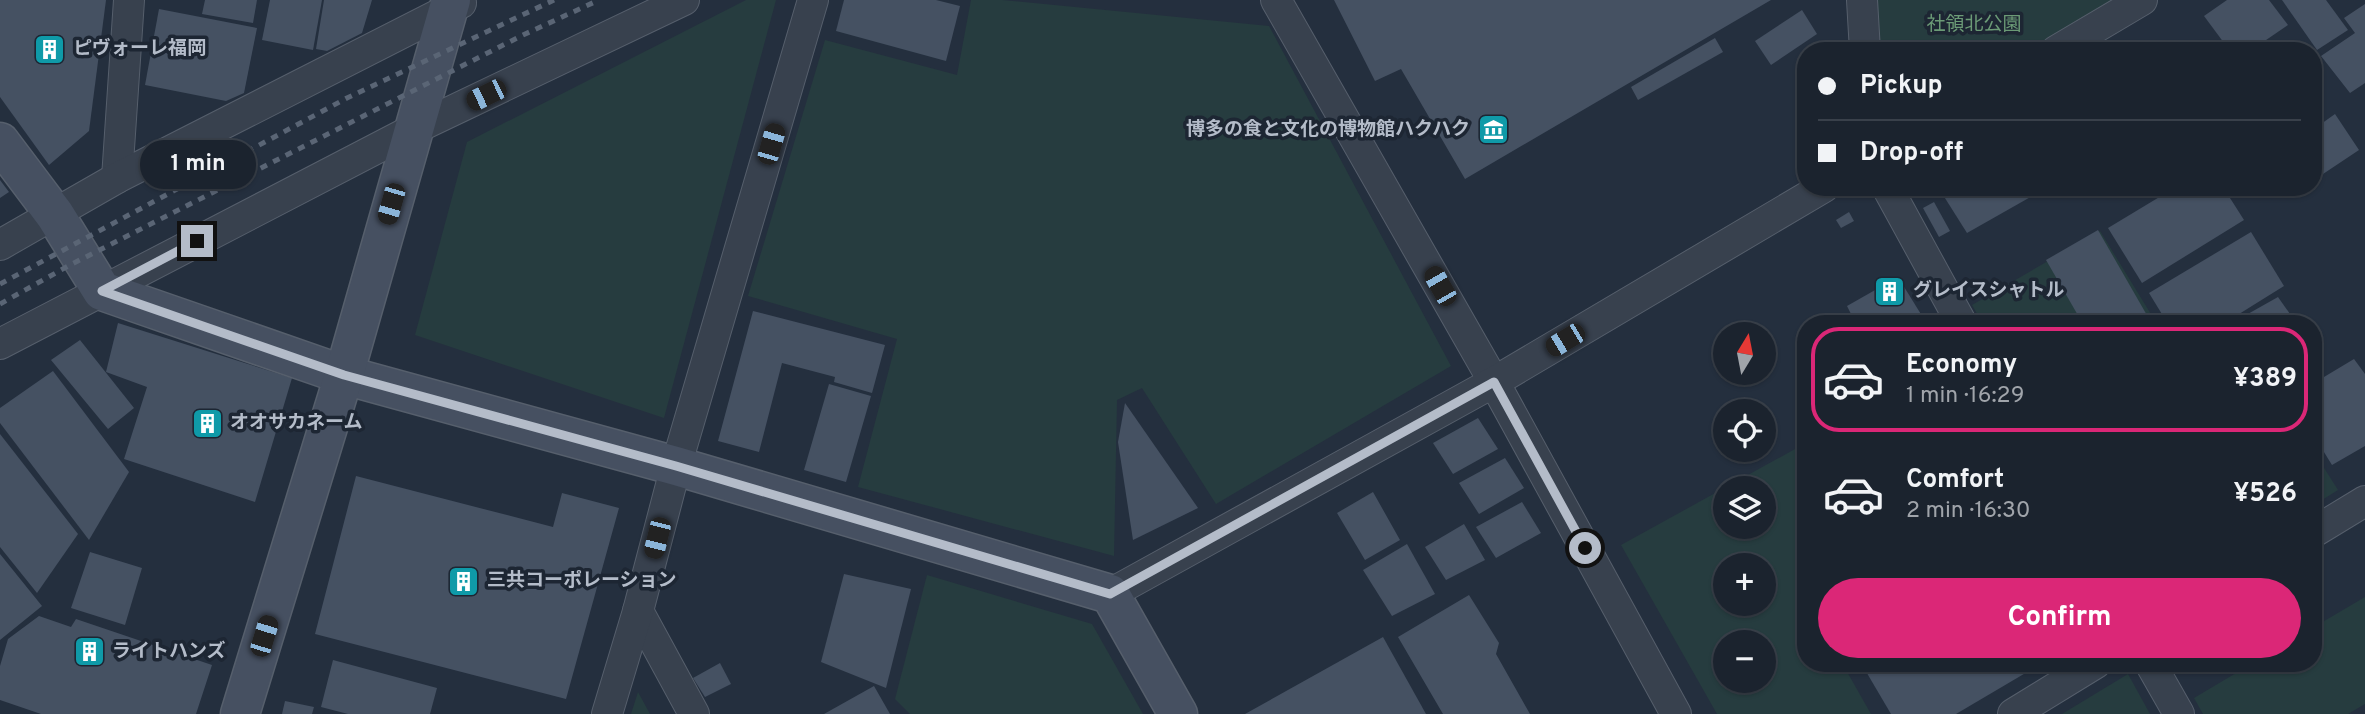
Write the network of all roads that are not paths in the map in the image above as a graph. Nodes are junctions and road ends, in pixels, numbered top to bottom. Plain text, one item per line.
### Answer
1 (129, 0) edge
2 (684, 0) edge
3 (813, 0) edge
4 (1276, 0) edge
5 (1862, 0) edge
6 (2142, 0) edge
7 (455, 3) edge
8 (1864, 42) edge
9 (2071, 42) edge
10 (412, 130) junction
11 (0, 142) edge
12 (117, 178) junction
13 (1809, 196) edge
14 (1892, 196) edge
15 (55, 215) junction
16 (0, 245) edge
17 (102, 291) junction
18 (1957, 315) edge
19 (0, 344) edge
20 (344, 375) junction
21 (1494, 382) junction
22 (676, 466) junction
23 (2365, 501) edge
24 (2322, 527) edge
25 (1110, 594) junction
26 (638, 611) junction
27 (2081, 672) edge
28 (2155, 672) edge
29 (240, 714) edge
30 (607, 714) edge
31 (694, 714) edge
32 (1178, 714) edge
33 (1676, 714) edge
34 (2013, 714) edge
35 (2179, 714) edge

1 - 12 street
2 - 10 street
3 - 22 street
4 - 21 street
5 - 8 street
6 - 9 street
7 - 10 street
7 - 12 street
10 - 17 street
10 - 20 street
11 - 15 street
12 - 15 street
13 - 21 street
14 - 18 street
15 - 16 street
15 - 17 street
17 - 19 street
17 - 20 street
20 - 22 street
20 - 29 street
21 - 25 street
21 - 33 street
22 - 25 street
22 - 26 street
23 - 24 street
25 - 32 street
26 - 30 street
26 - 31 street
27 - 34 street
28 - 35 street

